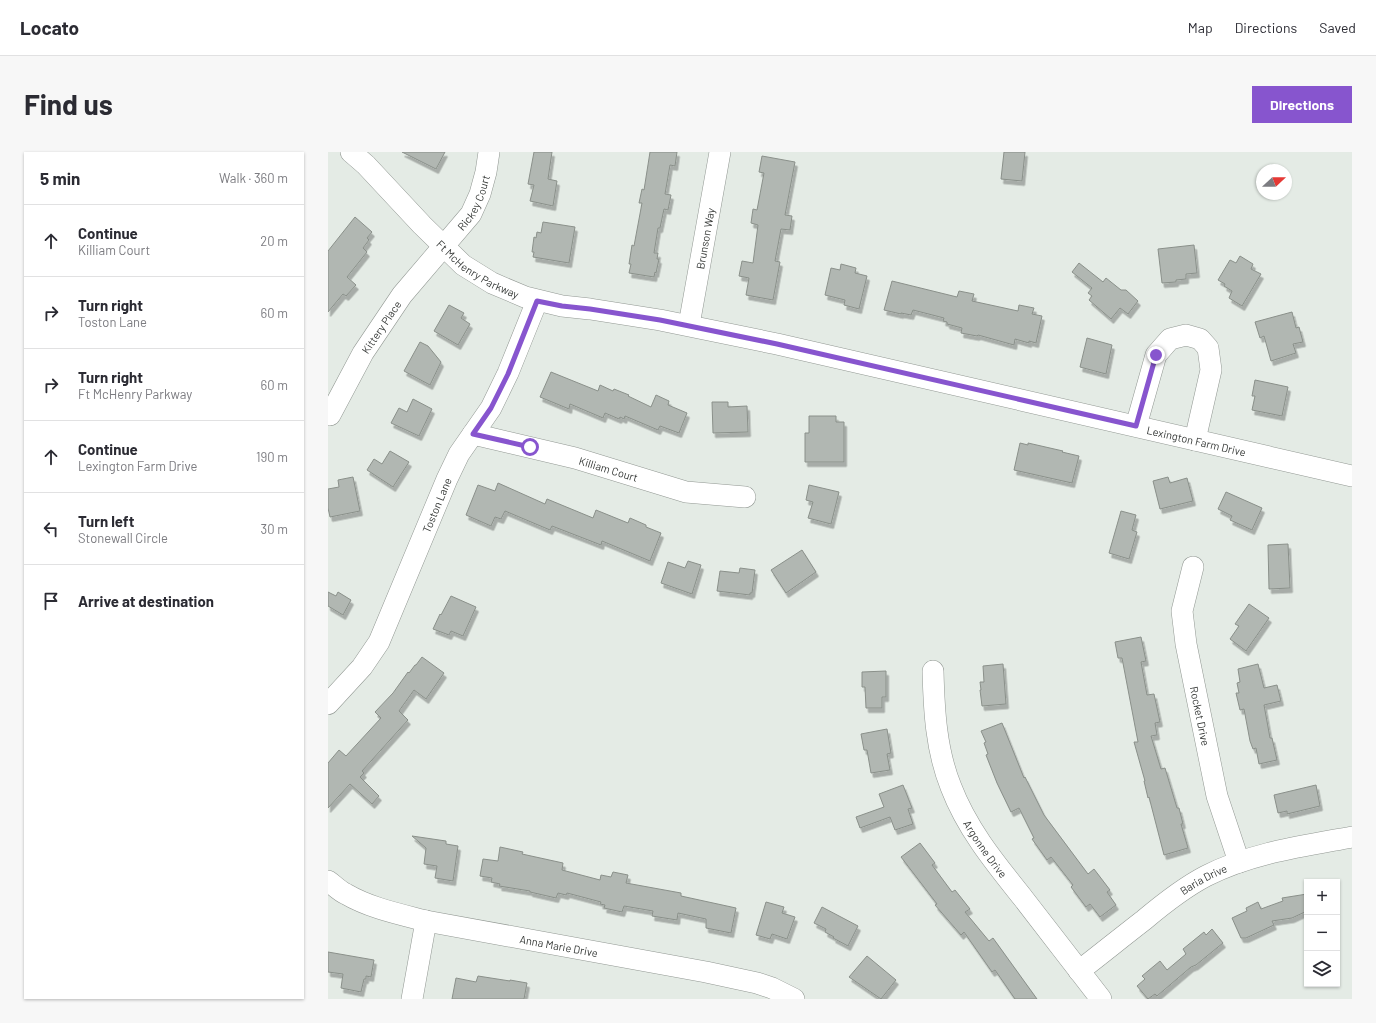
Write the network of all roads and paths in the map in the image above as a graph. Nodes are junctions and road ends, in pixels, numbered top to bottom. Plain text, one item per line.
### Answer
1 (351, 152) edge
2 (489, 152) edge
3 (720, 152) edge
4 (443, 247) junction
5 (537, 301) junction
6 (689, 325) junction
7 (330, 415) dead end
8 (1136, 426) junction
9 (473, 434) junction
10 (1195, 440) junction
11 (1352, 476) edge
12 (745, 497) dead end
13 (1193, 567) dead end
14 (933, 671) dead end
15 (328, 704) edge
16 (1352, 837) edge
17 (1239, 862) junction
18 (328, 881) edge
19 (426, 921) junction
20 (1079, 971) junction
21 (412, 999) edge
22 (794, 999) edge
23 (1101, 999) edge

1 - 4 street, Ft McHenry Parkway
2 - 4 street, Rickey Court
3 - 6 street, Brunson Way
4 - 5 street, Ft McHenry Parkway
4 - 7 street, Kittery Place
5 - 6 street, Ft McHenry Parkway
5 - 9 street, Toston Lane
6 - 8 street, Lexington Farm Drive
8 - 10 street, Lexington Farm Drive
8 - 10 street
9 - 12 street, Killiam Court
9 - 15 street, Toston Lane
10 - 11 street, Lexington Farm Drive
13 - 17 street, Rocket Drive
14 - 20 street, Argonne Drive
16 - 17 street, Baria Drive
17 - 20 street, Baria Drive
18 - 19 street, Anna Marie Drive
19 - 21 street
19 - 22 street, Anna Marie Drive
20 - 23 street, Argonne Drive

